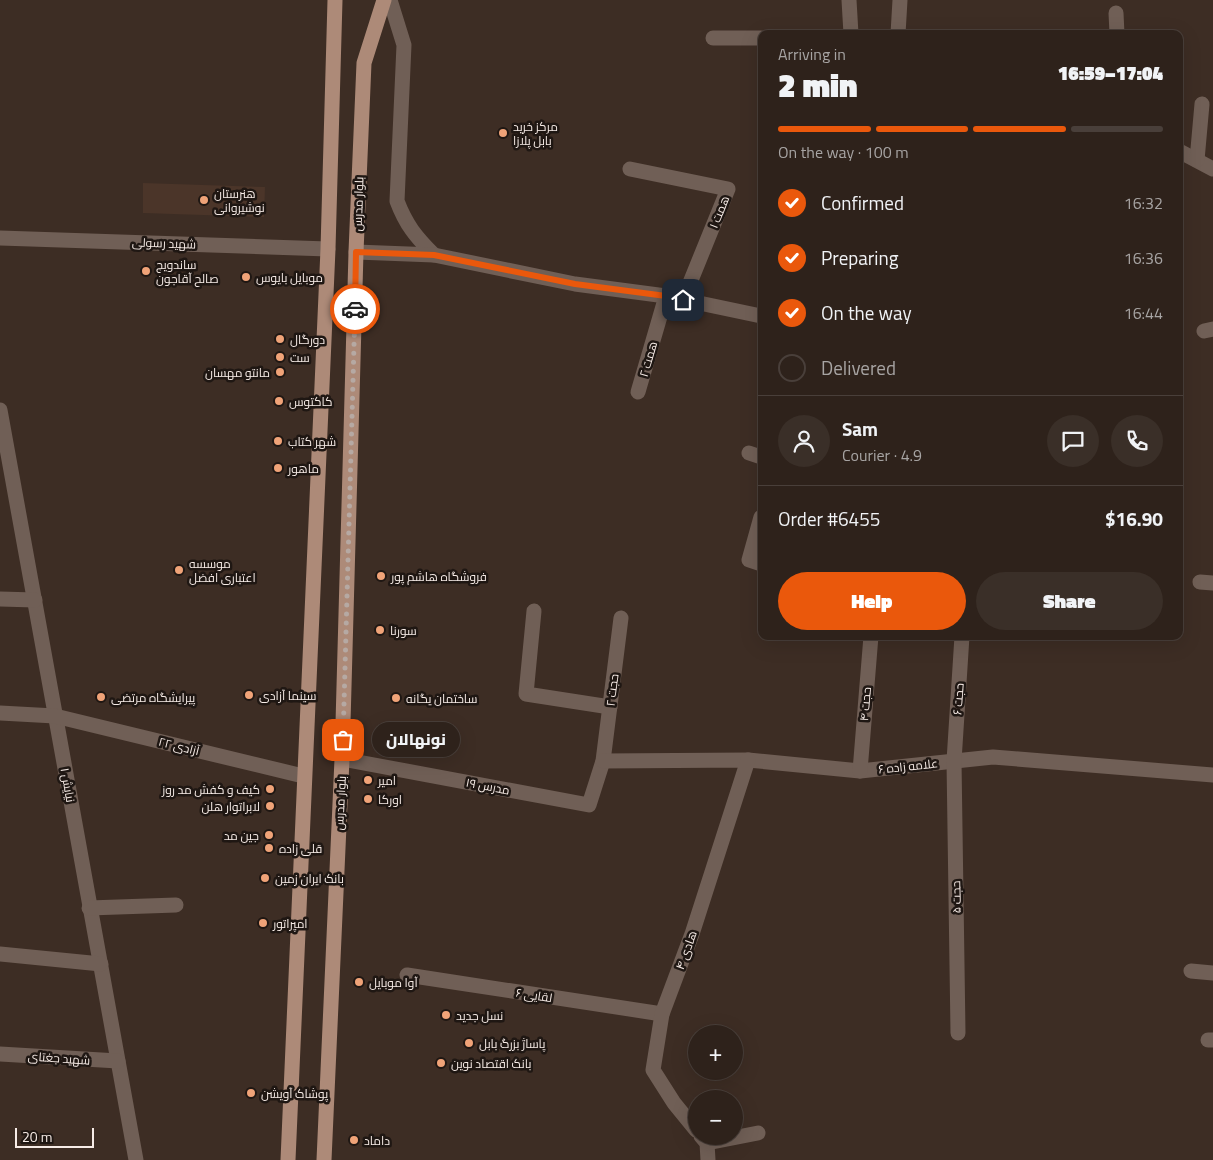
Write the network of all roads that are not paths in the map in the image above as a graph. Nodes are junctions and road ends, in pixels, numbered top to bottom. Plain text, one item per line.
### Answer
1 (335, 0) edge
2 (384, 0) edge
3 (390, 0) edge
4 (849, 0) edge
5 (900, 0) edge
6 (1116, 13) dead end
7 (851, 30) edge
8 (898, 30) edge
9 (1117, 30) edge
10 (713, 38) dead end
11 (758, 38) edge
12 (1202, 104) dead end
13 (1183, 153) edge
14 (1198, 160) junction
15 (630, 169) dead end
16 (1213, 169) edge
17 (0, 238) edge
18 (328, 249) junction
19 (356, 252) junction
20 (434, 255) junction
21 (666, 296) junction
22 (683, 300) junction
23 (758, 315) edge
24 (638, 392) dead end
25 (0, 410) edge
26 (4, 451) edge
27 (758, 528) edge
28 (758, 563) edge
29 (0, 599) edge
30 (35, 600) junction
31 (534, 611) dead end
32 (621, 618) dead end
33 (871, 640) edge
34 (962, 640) edge
35 (610, 707) junction
36 (0, 713) edge
37 (55, 716) junction
38 (342, 759) junction
39 (748, 760) junction
40 (602, 761) junction
41 (954, 761) junction
42 (860, 772) junction
43 (1213, 775) edge
44 (304, 776) junction
45 (176, 905) dead end
46 (89, 908) junction
47 (0, 954) edge
48 (101, 964) junction
49 (1192, 971) dead end
50 (1213, 973) edge
51 (407, 976) dead end
52 (662, 1014) junction
53 (958, 1033) dead end
54 (0, 1054) edge
55 (118, 1061) junction
56 (688, 1120) edge
57 (758, 1133) dead end
58 (743, 1135) edge
59 (705, 1145) edge
60 (136, 1160) edge
61 (288, 1160) edge
62 (324, 1160) edge
63 (708, 1160) edge

1 - 18 main road
2 - 19 main road, بلوار مدرس
3 - 20 street
4 - 7 street
5 - 8 street
6 - 9 street
10 - 11 street
12 - 14 street
13 - 14 street
14 - 16 street
15 - 22 street, همت ۱
17 - 18 street, شهید رسولی
18 - 44 main road
19 - 20 street
19 - 38 main road, بلوار مدرس
20 - 21 street
21 - 22 street
21 - 24 street, همت ۲
22 - 23 street
25 - 26 street, نیایش ۱
26 - 30 street, نیایش ۱
27 - 28 street
29 - 30 street
30 - 37 street, نیایش ۱
31 - 35 street
32 - 35 street, حجت ۲
33 - 42 street, حجت ۴
34 - 41 street, حجت ۶
35 - 40 street, حجت ۲
36 - 37 street, آزادی ٢٢
37 - 44 street, آزادی ٢٢
37 - 46 street, نیایش ۱
38 - 40 street, مدرس ۱۹
38 - 62 main road, بلوار مدرس
39 - 40 street, علامه زاده ۶
39 - 42 street, علامه زاده ۶
39 - 52 street, هادی ۴
41 - 42 street, علامه زاده ۶
41 - 43 street, علامه زاده ۶
41 - 53 street, حجت ۵
44 - 61 main road
45 - 46 street
46 - 48 street, نیایش ۱
47 - 48 street
48 - 55 street, نیایش ۱
49 - 50 street
51 - 52 street, لقایی ۶
52 - 56 street, هادی ۴
54 - 55 street, شهید جغتای
55 - 60 street, نیایش ۱
57 - 58 street
59 - 63 street

